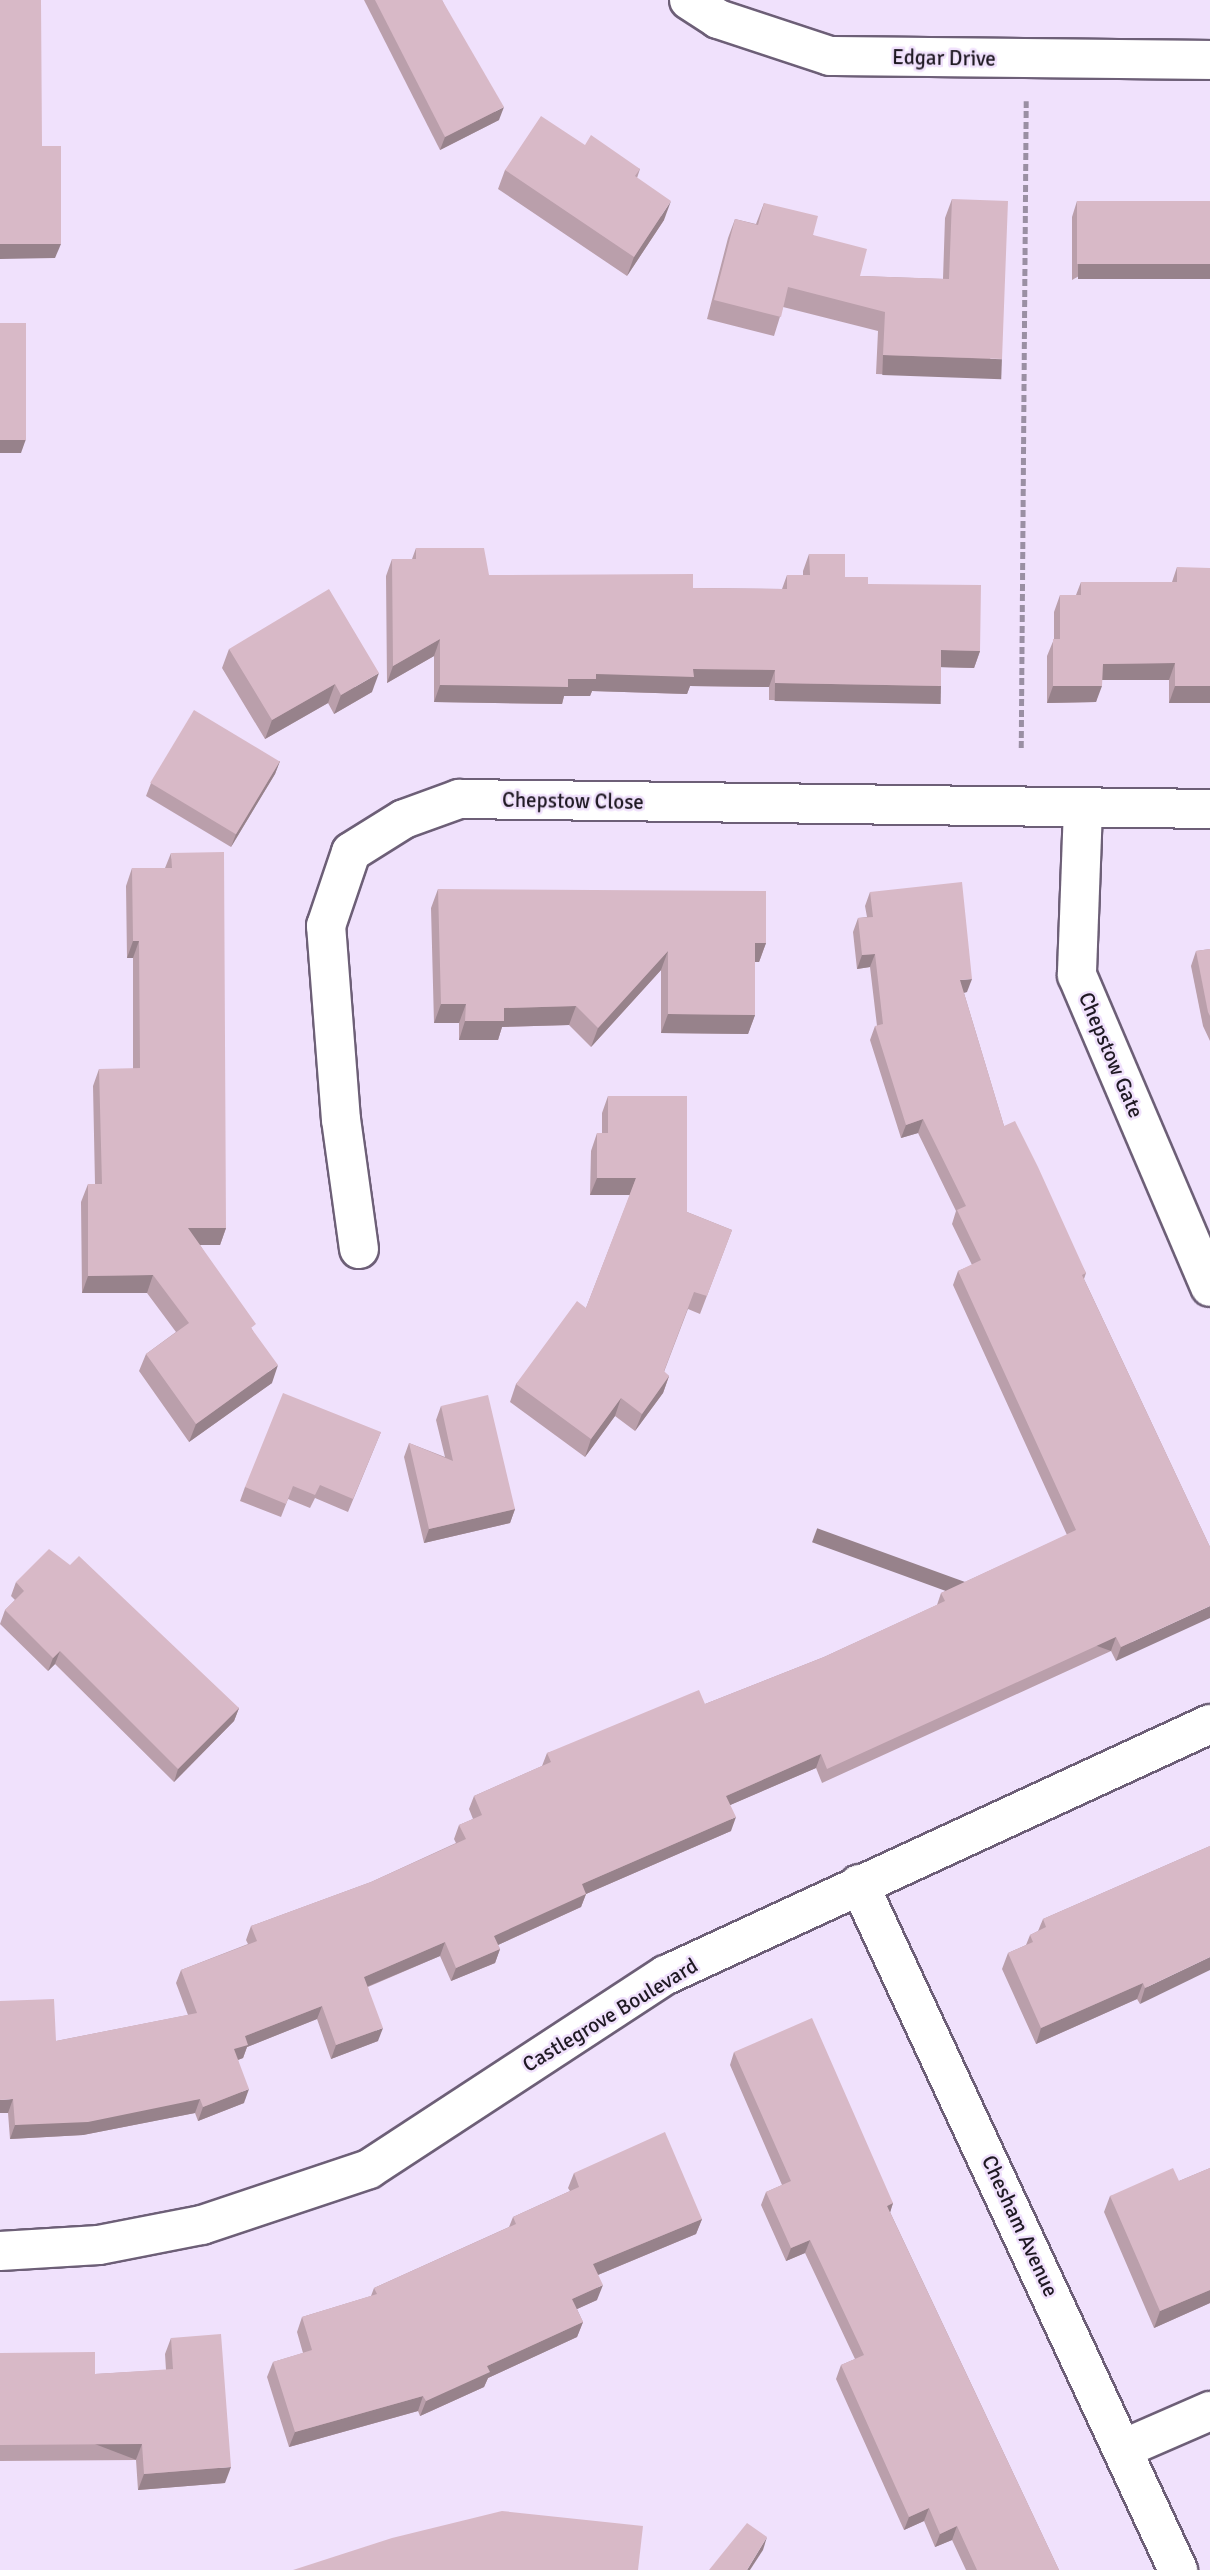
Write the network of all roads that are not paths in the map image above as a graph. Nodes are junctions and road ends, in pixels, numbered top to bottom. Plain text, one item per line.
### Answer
1 (689, 0) edge
2 (1210, 60) edge
3 (1083, 808) junction
4 (1210, 809) edge
5 (359, 1249) dead end
6 (1210, 1287) edge
7 (1210, 1724) edge
8 (859, 1884) junction
9 (0, 2251) edge
10 (1210, 2411) edge
11 (1125, 2448) junction
12 (1178, 2570) edge

1 - 2 street, Edgar Drive
3 - 4 street, Chepstow Close
3 - 5 street, Chepstow Close
3 - 6 street, Chepstow Gate
7 - 8 street, Castlegrove Boulevard
8 - 9 street, Castlegrove Boulevard
8 - 11 street, Chesham Avenue
10 - 11 street
11 - 12 street, Chesham Avenue

